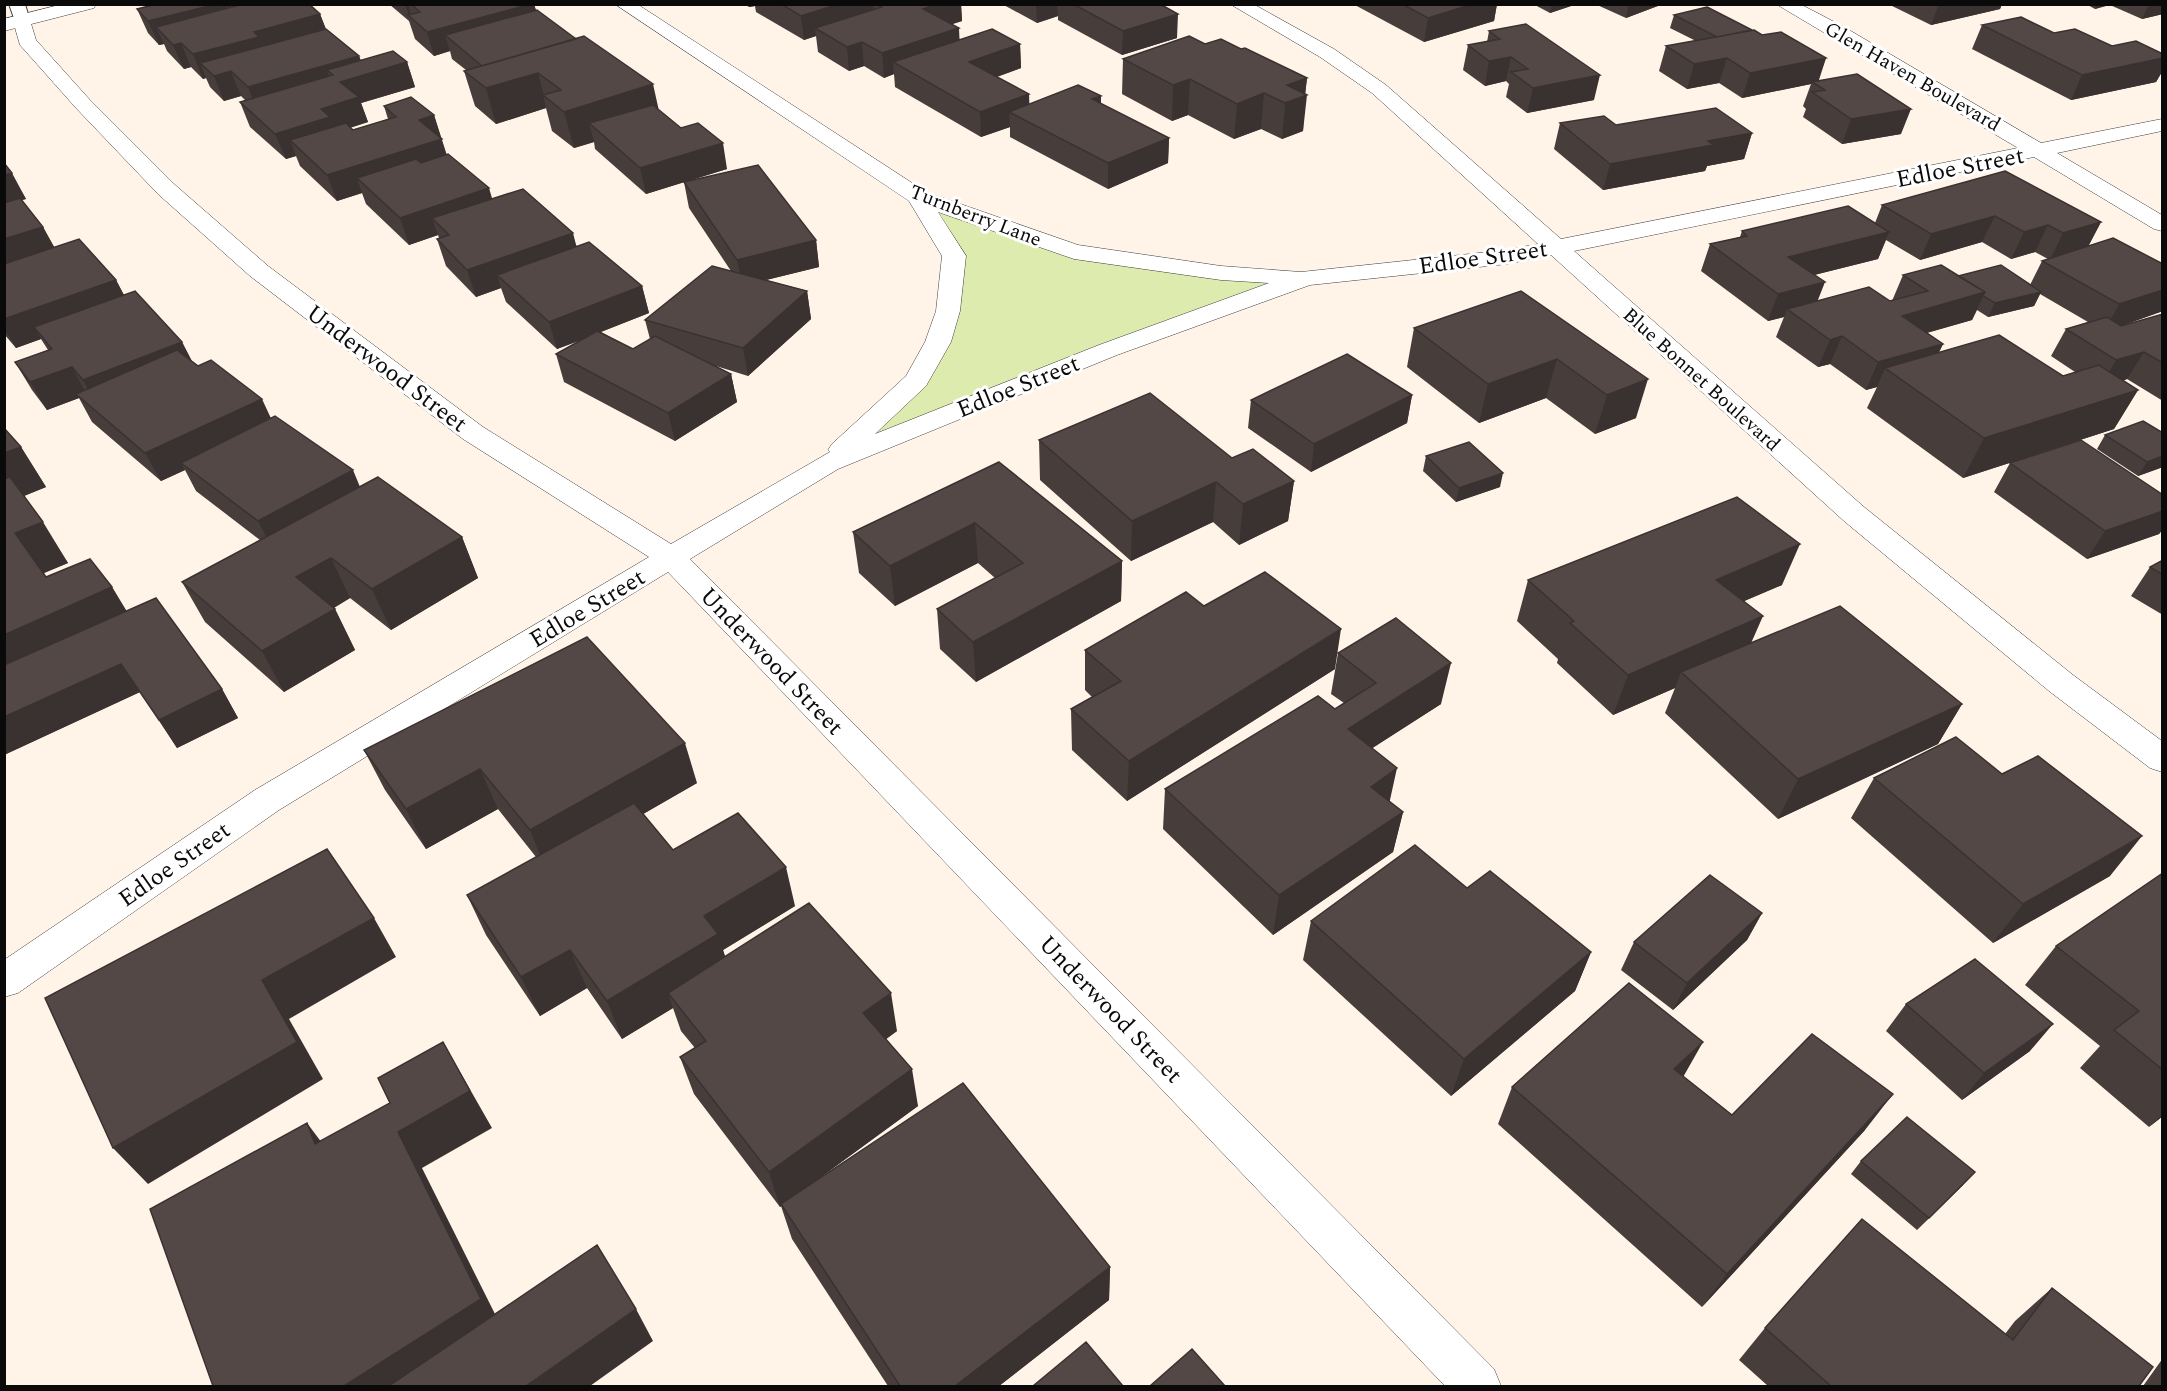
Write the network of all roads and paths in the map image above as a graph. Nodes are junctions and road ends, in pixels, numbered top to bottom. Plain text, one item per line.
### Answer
1 (87, 4) edge
2 (624, 4) edge
3 (1239, 4) edge
4 (1785, 4) edge
5 (14, 17) edge
6 (2163, 125) edge
7 (2041, 151) junction
8 (918, 197) junction
9 (2163, 224) edge
10 (1554, 247) junction
11 (1306, 278) junction
12 (828, 463) junction
13 (671, 557) junction
14 (2163, 759) edge
15 (4, 981) edge
16 (1477, 1386) edge

1 - 5 street
2 - 8 street, Turnberry Lane
3 - 10 street, Blue Bonnet Boulevard
4 - 7 street, Glen Haven Boulevard
5 - 13 street, Underwood Street
6 - 7 street, Edloe Street
7 - 9 street, Glen Haven Boulevard
7 - 10 street, Edloe Street
8 - 11 street, Turnberry Lane
8 - 12 street
10 - 11 street, Edloe Street
10 - 14 street, Blue Bonnet Boulevard
11 - 12 street, Edloe Street
12 - 13 street, Edloe Street
13 - 15 street, Edloe Street
13 - 16 street, Underwood Street

